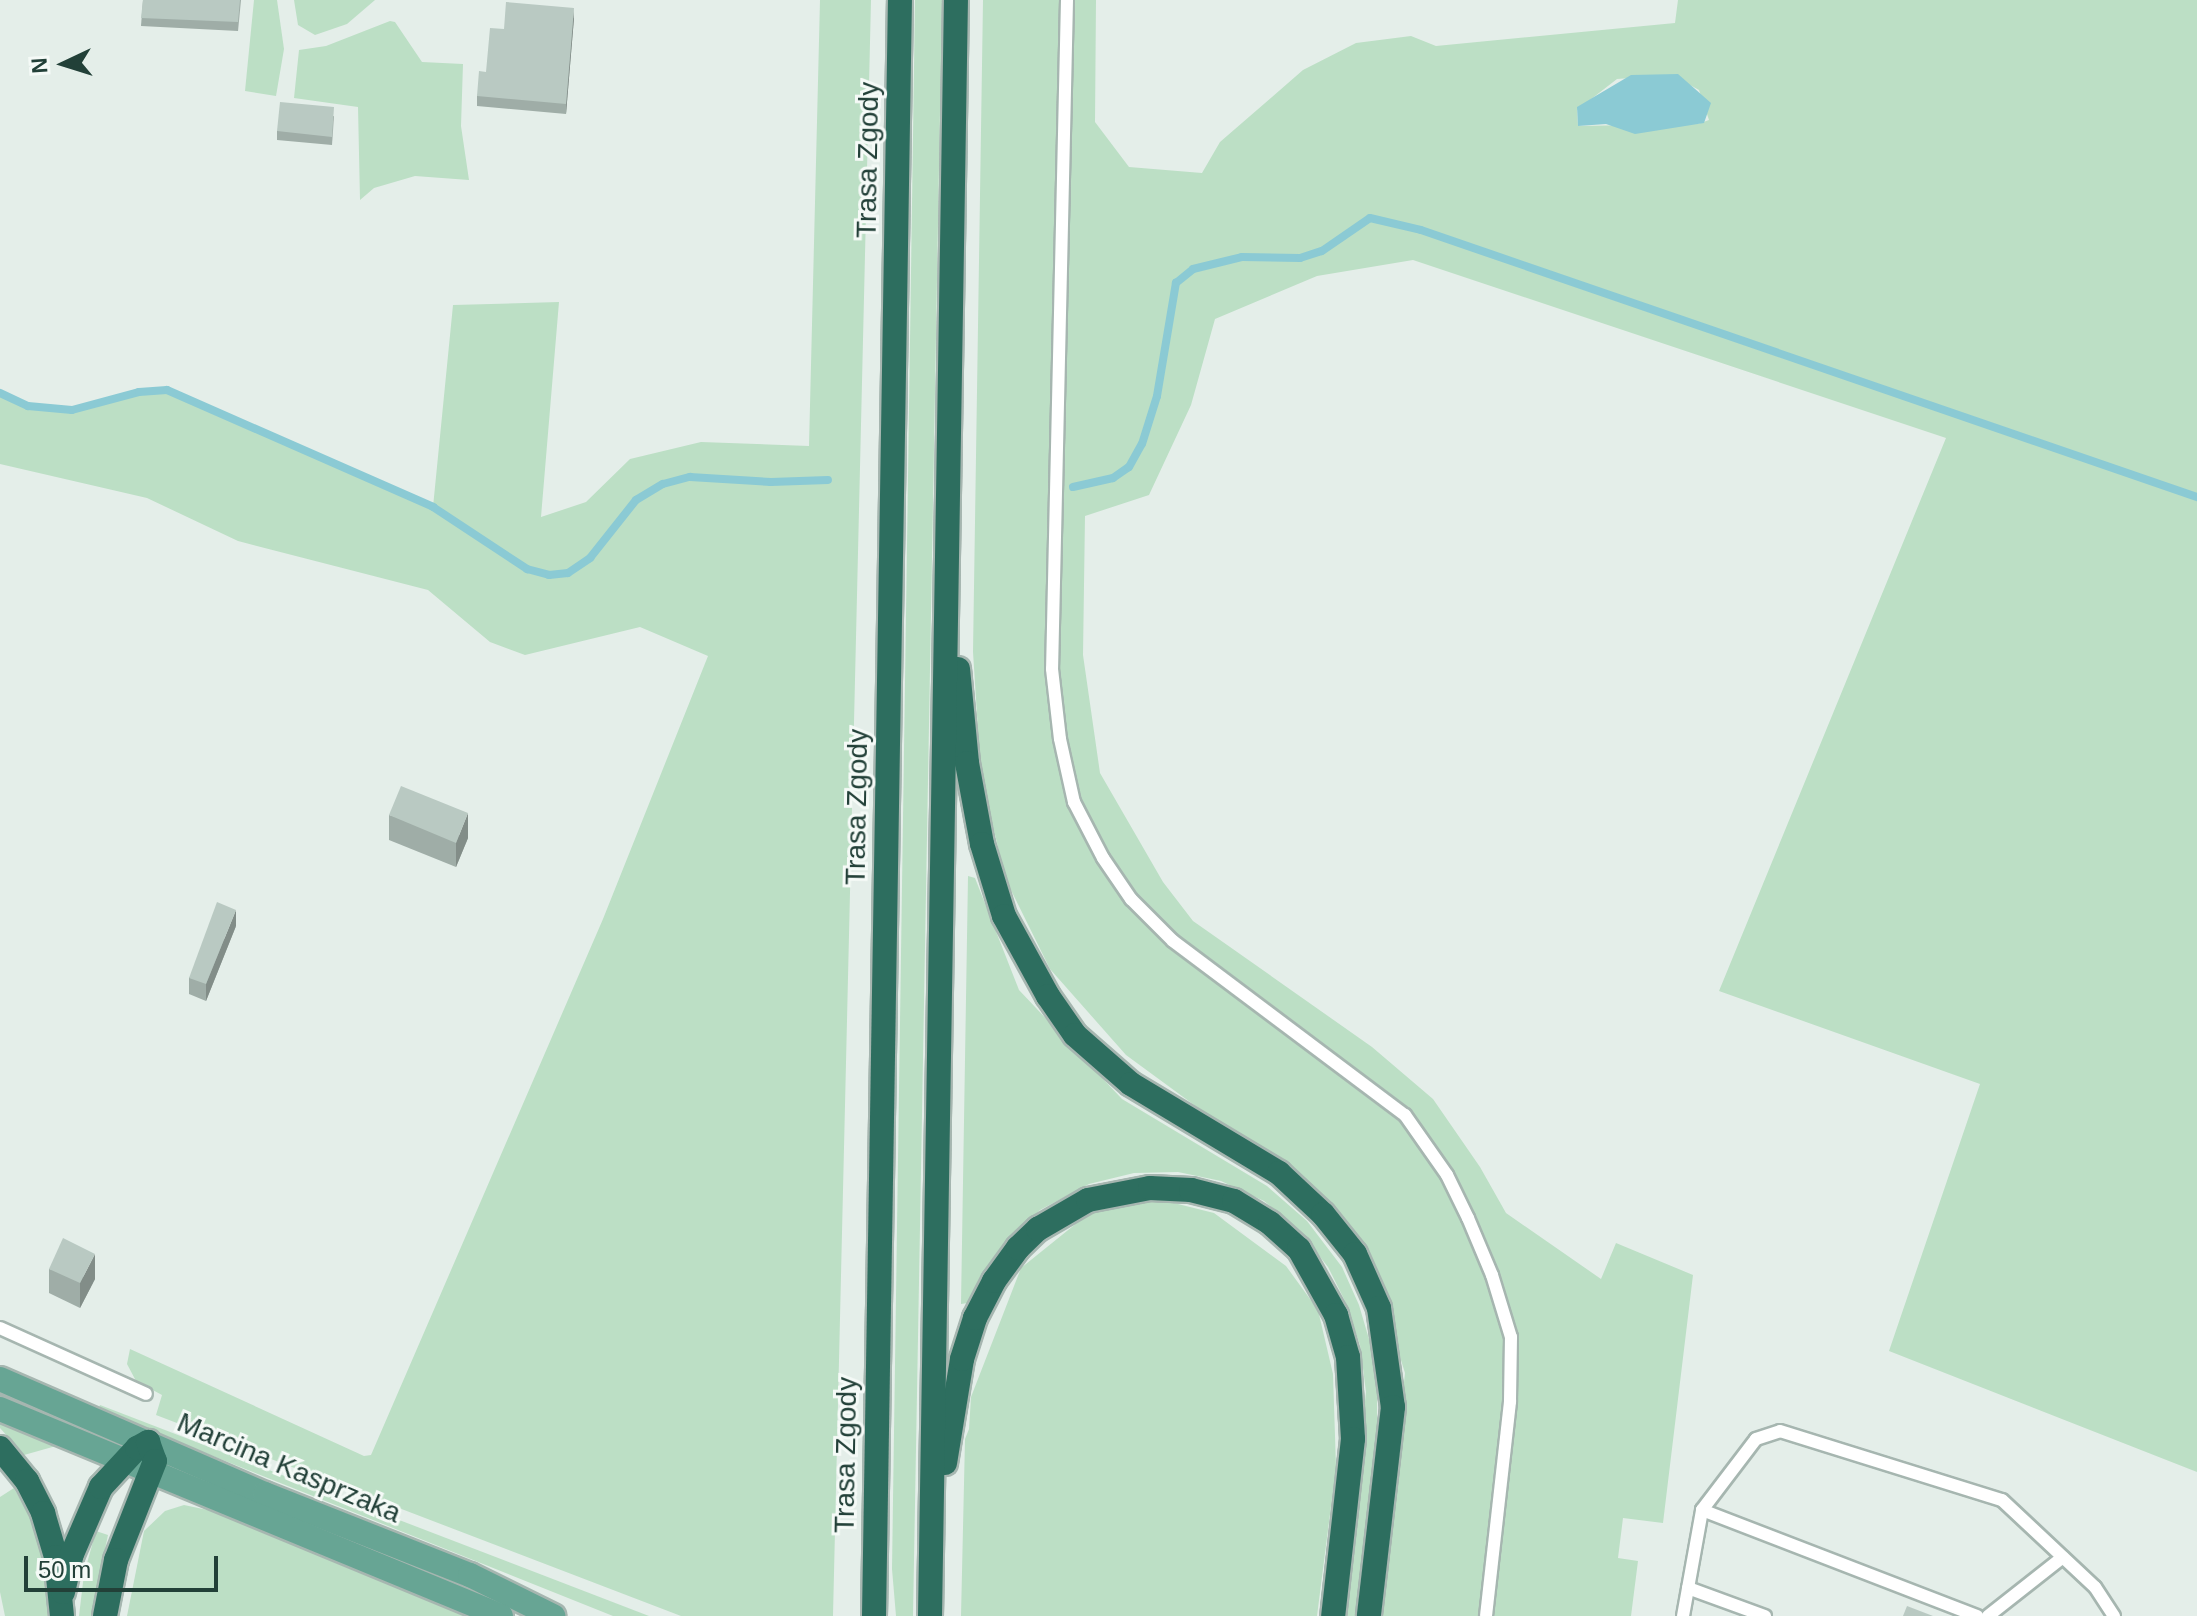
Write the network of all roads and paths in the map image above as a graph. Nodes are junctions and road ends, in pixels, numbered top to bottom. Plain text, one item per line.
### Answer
1 (900, 0) edge
2 (956, 0) edge
3 (1067, 0) edge
4 (947, 559) junction
5 (0, 1328) edge
6 (0, 1379) edge
7 (146, 1394) dead end
8 (0, 1409) edge
9 (148, 1442) junction
10 (0, 1448) edge
11 (124, 1461) junction
12 (152, 1473) junction
13 (1702, 1510) junction
14 (932, 1541) junction
15 (2063, 1557) junction
16 (1688, 1588) junction
17 (63, 1604) edge
18 (105, 1616) edge
19 (501, 1616) edge
20 (553, 1616) edge
21 (874, 1616) edge
22 (930, 1616) edge
23 (1333, 1616) edge
24 (1369, 1616) edge
25 (1486, 1616) edge
26 (1683, 1616) edge
27 (1765, 1616) edge
28 (1977, 1616) edge
29 (1988, 1616) edge
30 (2114, 1616) edge

1 - 21 highway, Trasa Zgody
2 - 4 highway
3 - 25 lane
4 - 14 highway
4 - 24 highway
5 - 7 lane, Marcina Kasprzaka
6 - 9 main road, Marcina Kasprzaka
8 - 11 main road, Marcina Kasprzaka
9 - 11 highway
9 - 12 highway
9 - 20 main road, Marcina Kasprzaka
10 - 17 highway
11 - 12 main road, Marcina Kasprzaka
11 - 17 highway
12 - 18 highway
12 - 19 main road, Marcina Kasprzaka
13 - 15 lane
13 - 16 lane
13 - 28 lane
14 - 22 highway
14 - 23 highway
15 - 29 lane
15 - 30 lane
16 - 26 lane
16 - 27 lane

